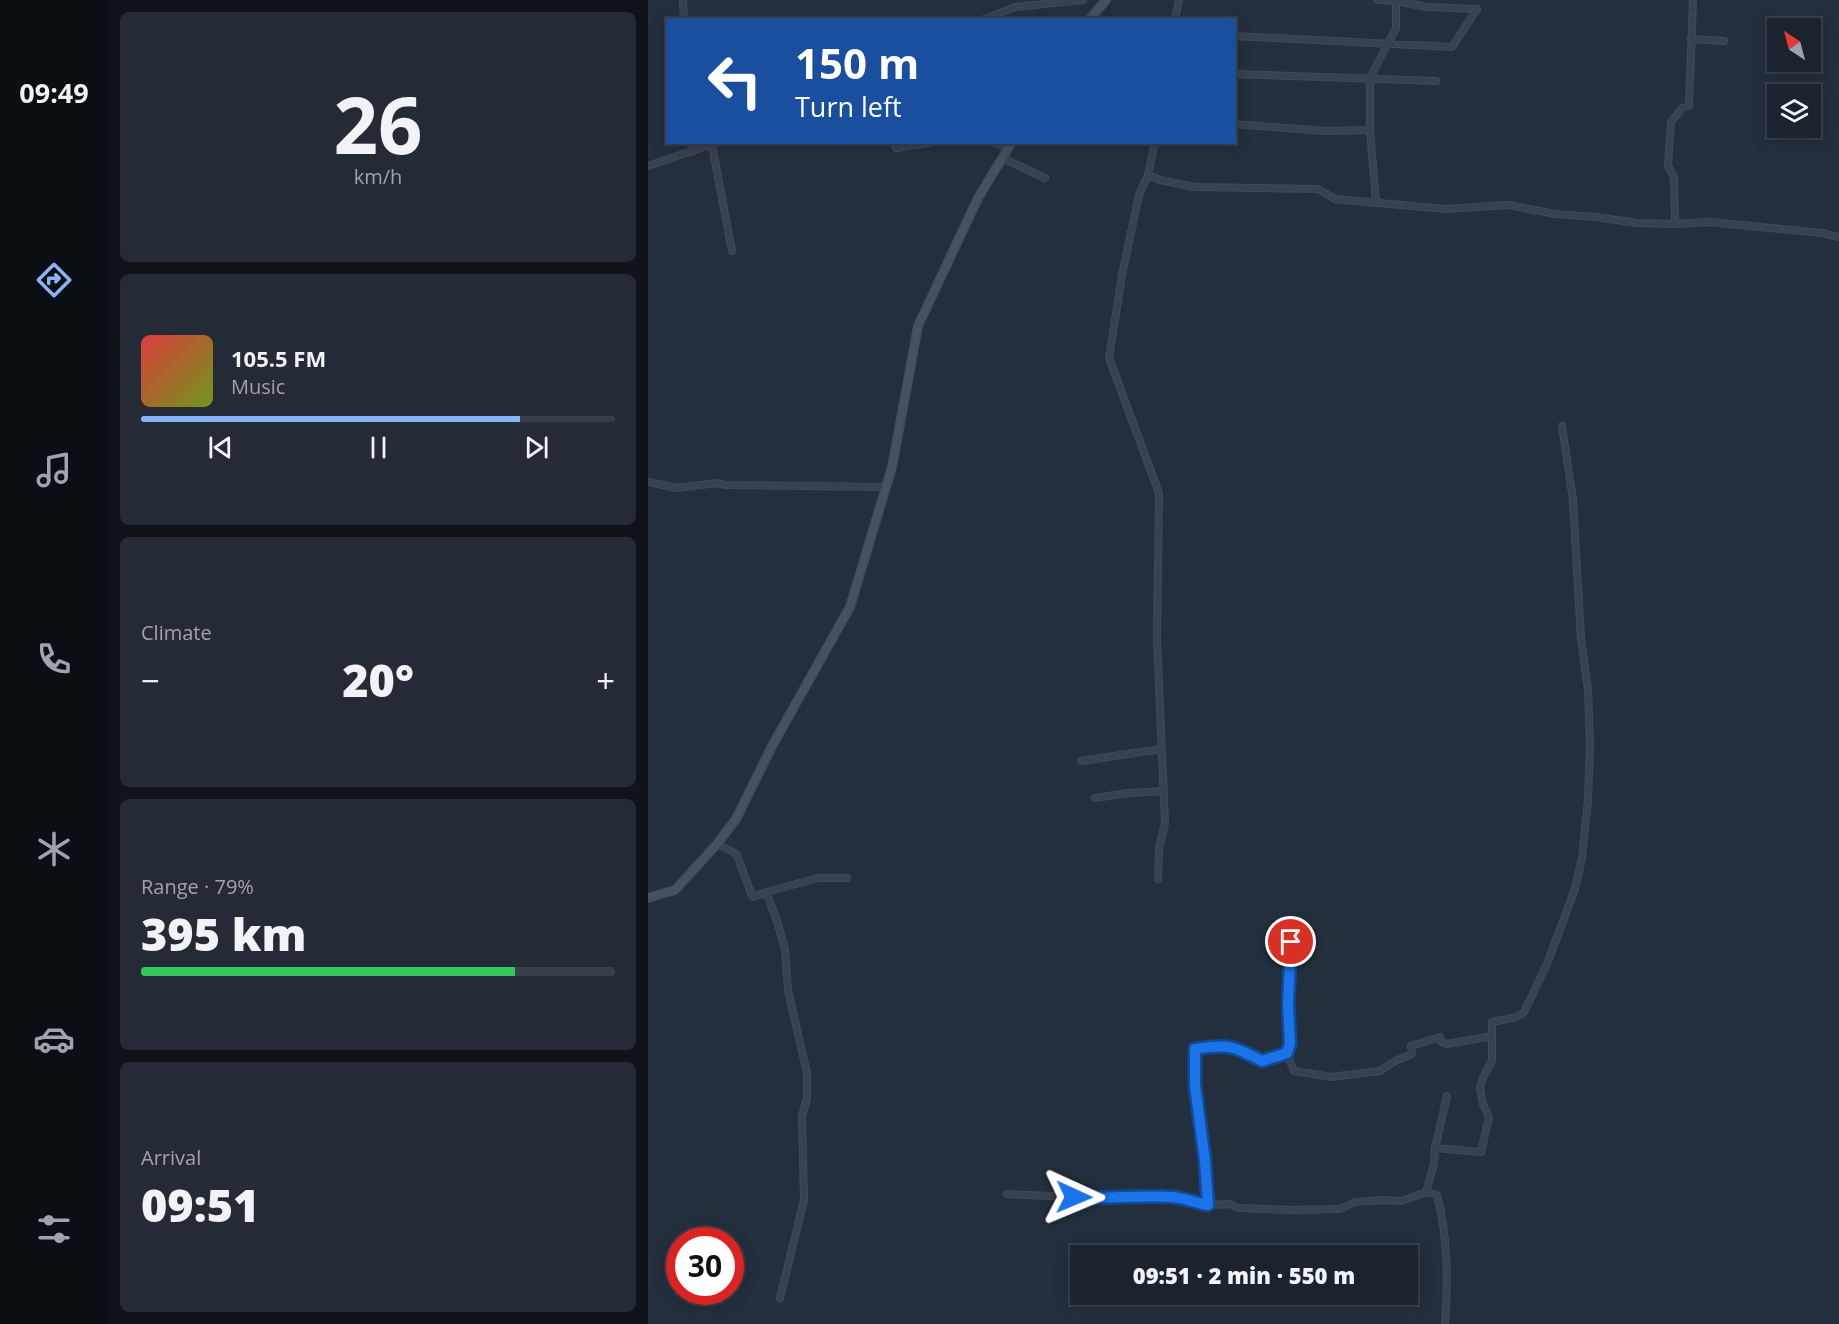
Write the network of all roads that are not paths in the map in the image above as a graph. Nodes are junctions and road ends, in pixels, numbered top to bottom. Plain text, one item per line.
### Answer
1 (683, 0) edge
2 (1083, 0) edge
3 (1106, 0) edge
4 (1179, 0) edge
5 (1377, 0) edge
6 (1693, 0) edge
7 (1396, 1) edge
8 (684, 18) edge
9 (987, 18) edge
10 (1091, 18) edge
11 (1175, 18) edge
12 (1236, 36) edge
13 (1691, 39) junction
14 (1724, 41) dead end
15 (1388, 44) junction
16 (1236, 74) edge
17 (1370, 78) junction
18 (1436, 81) dead end
19 (1236, 124) edge
20 (1370, 130) junction
21 (691, 144) edge
22 (715, 144) edge
23 (921, 144) edge
24 (1155, 144) edge
25 (1010, 146) edge
26 (896, 148) dead end
27 (692, 152) junction
28 (1002, 158) junction
29 (648, 166) edge
30 (1148, 175) junction
31 (1045, 178) dead end
32 (1376, 203) junction
33 (1675, 224) junction
34 (1839, 237) edge
35 (732, 251) dead end
36 (1562, 426) dead end
37 (648, 482) edge
38 (886, 487) junction
39 (1161, 749) junction
40 (1081, 761) dead end
41 (1163, 790) junction
42 (1095, 798) dead end
43 (717, 844) junction
44 (847, 878) dead end
45 (1158, 879) dead end
46 (766, 892) junction
47 (648, 898) edge
48 (1291, 942) dead end
49 (1492, 1036) junction
50 (1287, 1053) junction
51 (1447, 1095) dead end
52 (1436, 1148) junction
53 (1426, 1192) junction
54 (1007, 1194) dead end
55 (1208, 1205) junction
56 (780, 1298) dead end
57 (1445, 1324) edge

1 - 8 street
2 - 9 street
3 - 10 street
4 - 11 street
5 - 7 street
6 - 13 street
7 - 15 street
7 - 15 street
12 - 15 street
13 - 14 street
13 - 33 street
15 - 17 street
16 - 17 street
17 - 18 street
17 - 20 street
19 - 20 street
20 - 32 street
21 - 27 street
22 - 27 street
22 - 35 street
23 - 26 street
24 - 30 street
25 - 28 street
27 - 29 street
28 - 31 street
28 - 38 street
30 - 32 street
30 - 39 street
32 - 33 street
33 - 34 street
36 - 49 street
37 - 38 street
38 - 43 street
39 - 40 street
39 - 41 street
41 - 42 street
41 - 45 street
43 - 46 street
43 - 47 street
44 - 46 street
46 - 56 street
48 - 50 street
49 - 50 street
49 - 52 street
50 - 55 street
51 - 52 street
52 - 53 street
53 - 55 street
53 - 57 street
54 - 55 street

